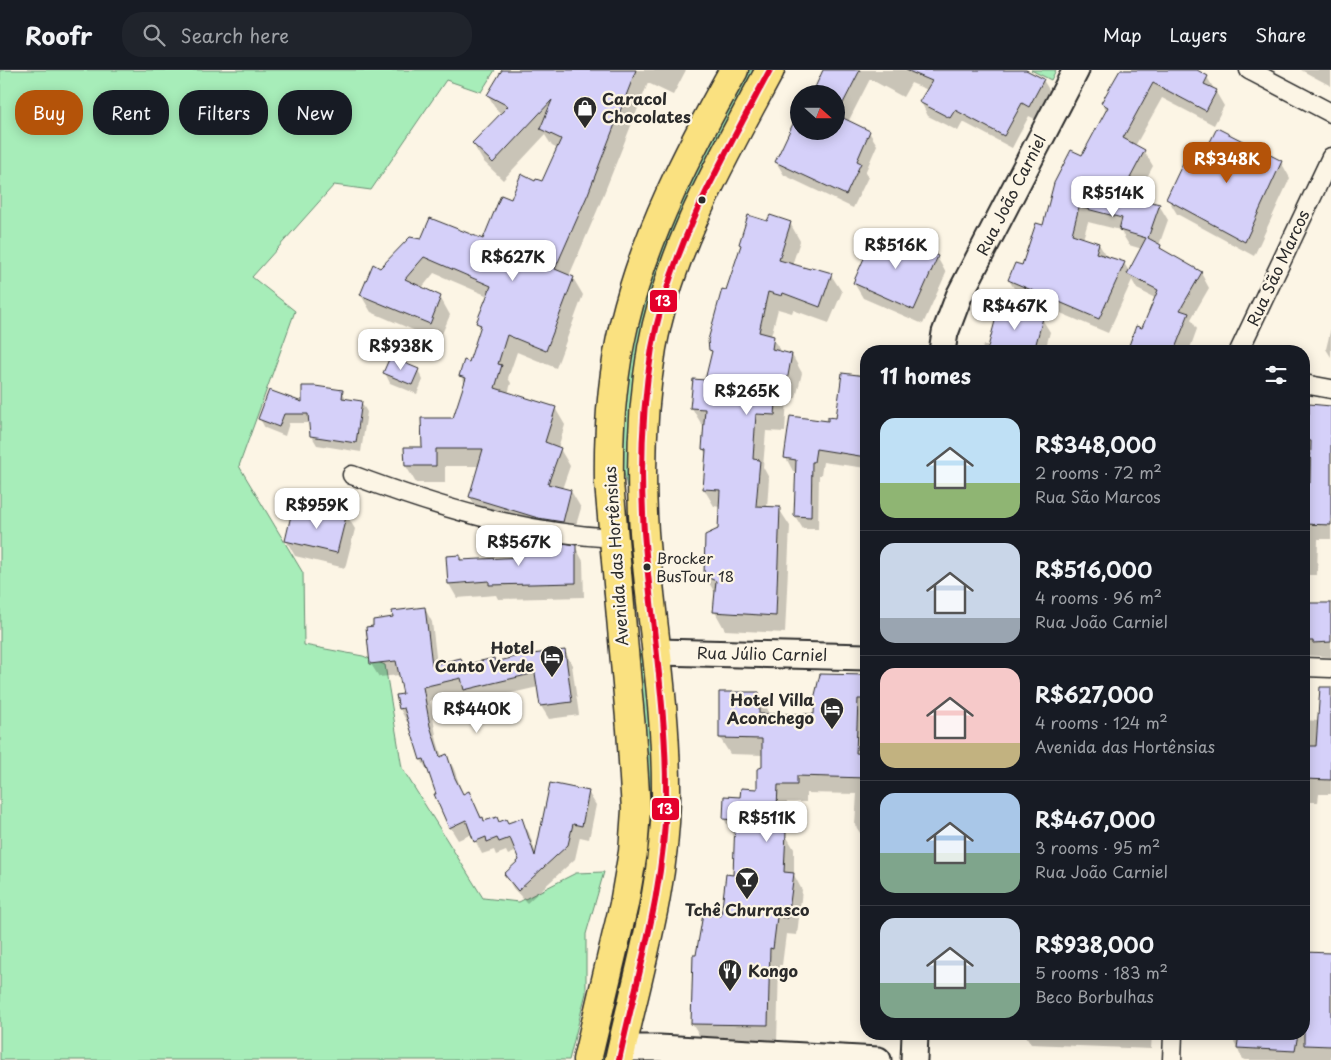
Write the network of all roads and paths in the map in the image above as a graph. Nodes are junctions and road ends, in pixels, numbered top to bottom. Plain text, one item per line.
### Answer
1 (734, 70) edge
2 (770, 70) edge
3 (1076, 70) edge
4 (1249, 70) edge
5 (1331, 113) edge
6 (1331, 157) edge
7 (943, 345) edge
8 (1242, 345) edge
9 (1310, 385) edge
10 (1331, 389) edge
11 (352, 475) dead end
12 (609, 483) junction
13 (614, 538) junction
14 (658, 652) junction
15 (860, 656) edge
16 (1310, 667) edge
17 (1331, 668) edge
18 (915, 1040) edge
19 (1173, 1040) edge
20 (621, 1054) edge
21 (587, 1060) edge
22 (878, 1060) edge
23 (914, 1060) edge
24 (1172, 1060) edge

1 - 12 main road, Avenida das Hortênsias
2 - 14 main road, Avenida das Hortênsias
3 - 7 street, Rua João Carniel
4 - 5 street
6 - 8 street, Rua São Marcos
9 - 10 street
11 - 13 street
12 - 13 main road, Avenida das Hortênsias
12 - 14 main road
13 - 21 main road, Avenida das Hortênsias
14 - 15 street, Rua Júlio Carniel
14 - 20 main road, Avenida das Hortênsias
16 - 17 street
18 - 23 street
19 - 24 street
20 - 22 street

